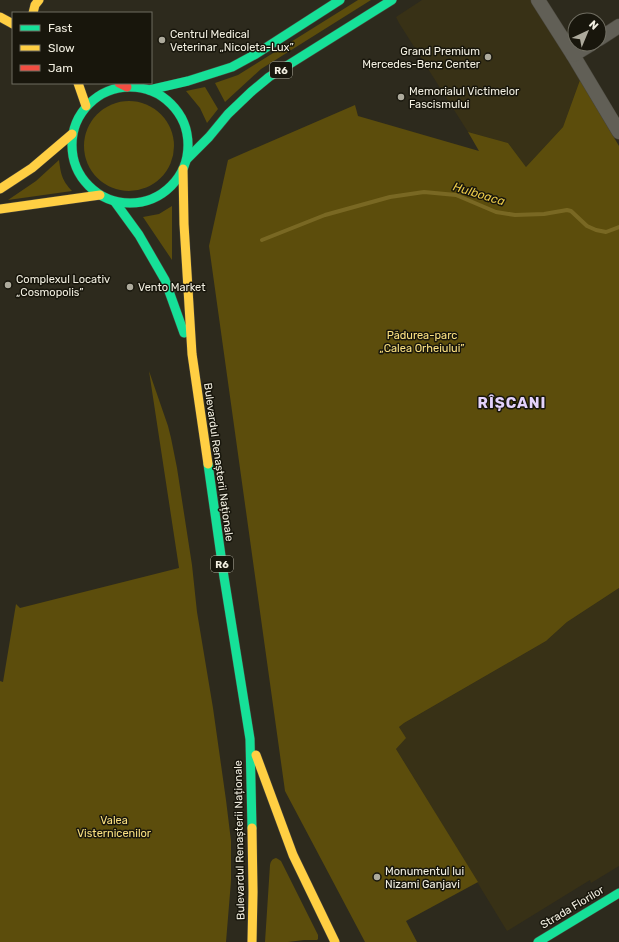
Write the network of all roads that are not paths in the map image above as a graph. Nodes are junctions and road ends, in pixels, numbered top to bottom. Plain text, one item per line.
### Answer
1 (39, 0) edge
2 (340, 0) edge
3 (392, 0) edge
4 (538, 0) edge
5 (32, 12) edge
6 (0, 16) edge
7 (12, 23) edge
8 (619, 26) edge
9 (607, 34) edge
10 (578, 52) edge
11 (573, 55) junction
12 (78, 84) edge
13 (123, 85) edge
14 (149, 90) junction
15 (86, 106) junction
16 (619, 132) edge
17 (72, 134) junction
18 (187, 159) junction
19 (183, 169) junction
20 (0, 189) edge
21 (100, 195) junction
22 (115, 202) junction
23 (0, 209) edge
24 (192, 354) junction
25 (250, 739) junction
26 (619, 893) edge
27 (252, 942) edge
28 (334, 942) edge
29 (538, 942) edge

1 - 5 main road
2 - 14 main road, R6
3 - 18 main road, R6
4 - 11 street
6 - 7 main road
8 - 9 street
10 - 11 street
11 - 16 street
12 - 15 main road
13 - 14 main road, R6
13 - 15 main road, R6
14 - 18 main road, R6
15 - 17 main road, R6
17 - 20 main road
17 - 21 main road, R6
18 - 19 main road, R6
19 - 22 main road, R6
19 - 24 main road, Bulevardul Renașterii Naționale / R6
21 - 22 main road, R6
21 - 23 main road
22 - 24 main road, Bulevardul Renașterii Naționale / R6
24 - 25 main road, Bulevardul Renașterii Naționale / R6
25 - 27 main road, Bulevardul Renașterii Naționale / R6
25 - 28 main road, Bulevardul Renașterii Naționale / R6
26 - 29 main road, Strada Florilor

